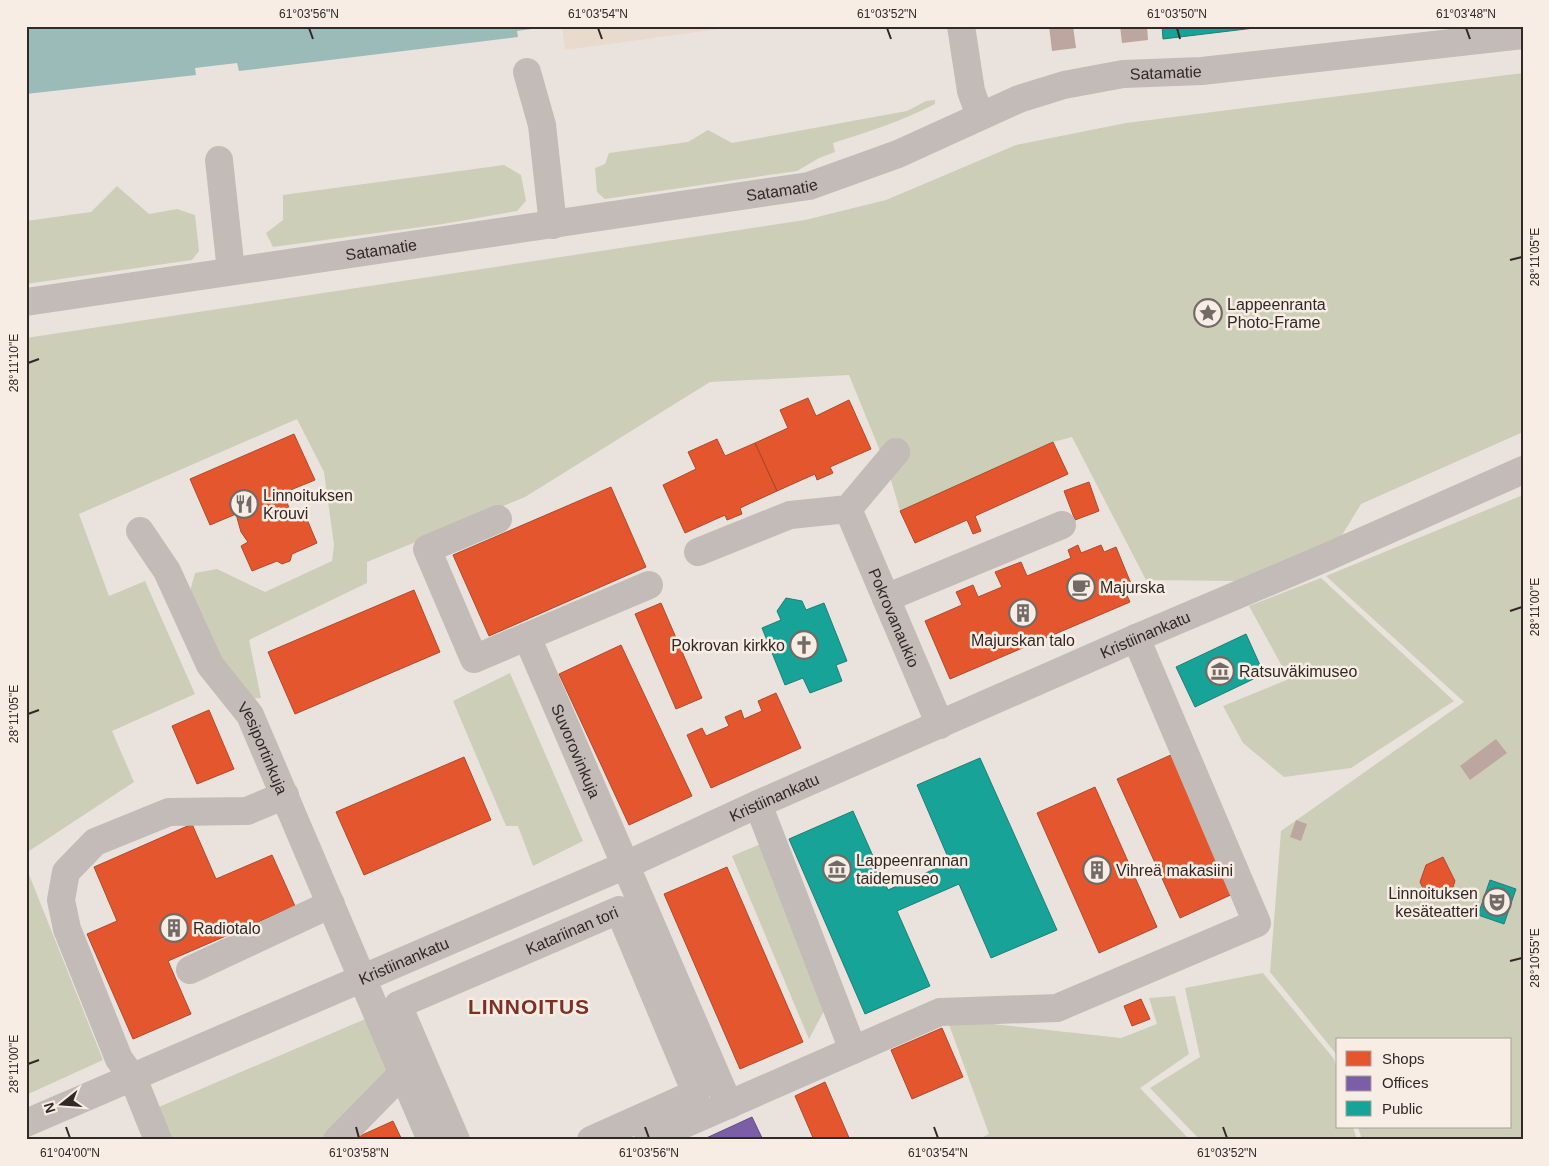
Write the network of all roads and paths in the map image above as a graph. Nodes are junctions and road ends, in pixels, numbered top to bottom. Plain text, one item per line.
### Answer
1 (961, 26) edge
2 (1523, 35) edge
3 (527, 72) dead end
4 (980, 116) junction
5 (219, 160) dead end
6 (553, 225) junction
7 (231, 271) junction
8 (26, 302) edge
9 (896, 452) dead end
10 (1523, 470) edge
11 (848, 509) junction
12 (498, 519) dead end
13 (1062, 525) dead end
14 (140, 531) dead end
15 (698, 552) dead end
16 (649, 585) dead end
17 (886, 598) junction
18 (527, 637) junction
19 (1136, 638) junction
20 (940, 725) junction
21 (285, 795) junction
22 (758, 804) junction
23 (626, 865) junction
24 (331, 904) junction
25 (190, 970) dead end
26 (363, 979) junction
27 (853, 1050) junction
28 (403, 1073) junction
29 (133, 1078) junction
30 (728, 1104) junction
31 (26, 1123) edge
32 (158, 1140) edge
33 (337, 1140) edge
34 (431, 1140) edge
35 (456, 1140) edge
36 (591, 1140) edge
37 (648, 1140) edge

1 - 4 street
2 - 4 street, Satamatie
3 - 6 street
4 - 6 street, Satamatie
5 - 7 street
6 - 7 street, Satamatie
7 - 8 street, Satamatie
9 - 11 street
10 - 19 street, Kristiinankatu
11 - 15 street
11 - 17 street, Pokrovanaukio
12 - 18 street
13 - 17 street
14 - 21 street, Vesiportinkuja
16 - 18 street
17 - 20 street, Pokrovanaukio
18 - 23 street, Suvorovinkuja
19 - 20 street, Kristiinankatu
19 - 27 street
20 - 22 street, Kristiinankatu
21 - 24 street, Vesiportinkuja
21 - 29 street
22 - 23 street, Kristiinankatu
22 - 27 street
23 - 26 street, Kristiinankatu
23 - 30 street, Suvorovinkuja
24 - 25 street
24 - 26 street, Vesiportinkuja
26 - 28 street
26 - 29 street, Kristiinankatu
27 - 30 street
28 - 33 street
28 - 34 street
29 - 31 street, Kristiinankatu
29 - 32 street
30 - 37 street
35 - 36 street, Katariinan tori

